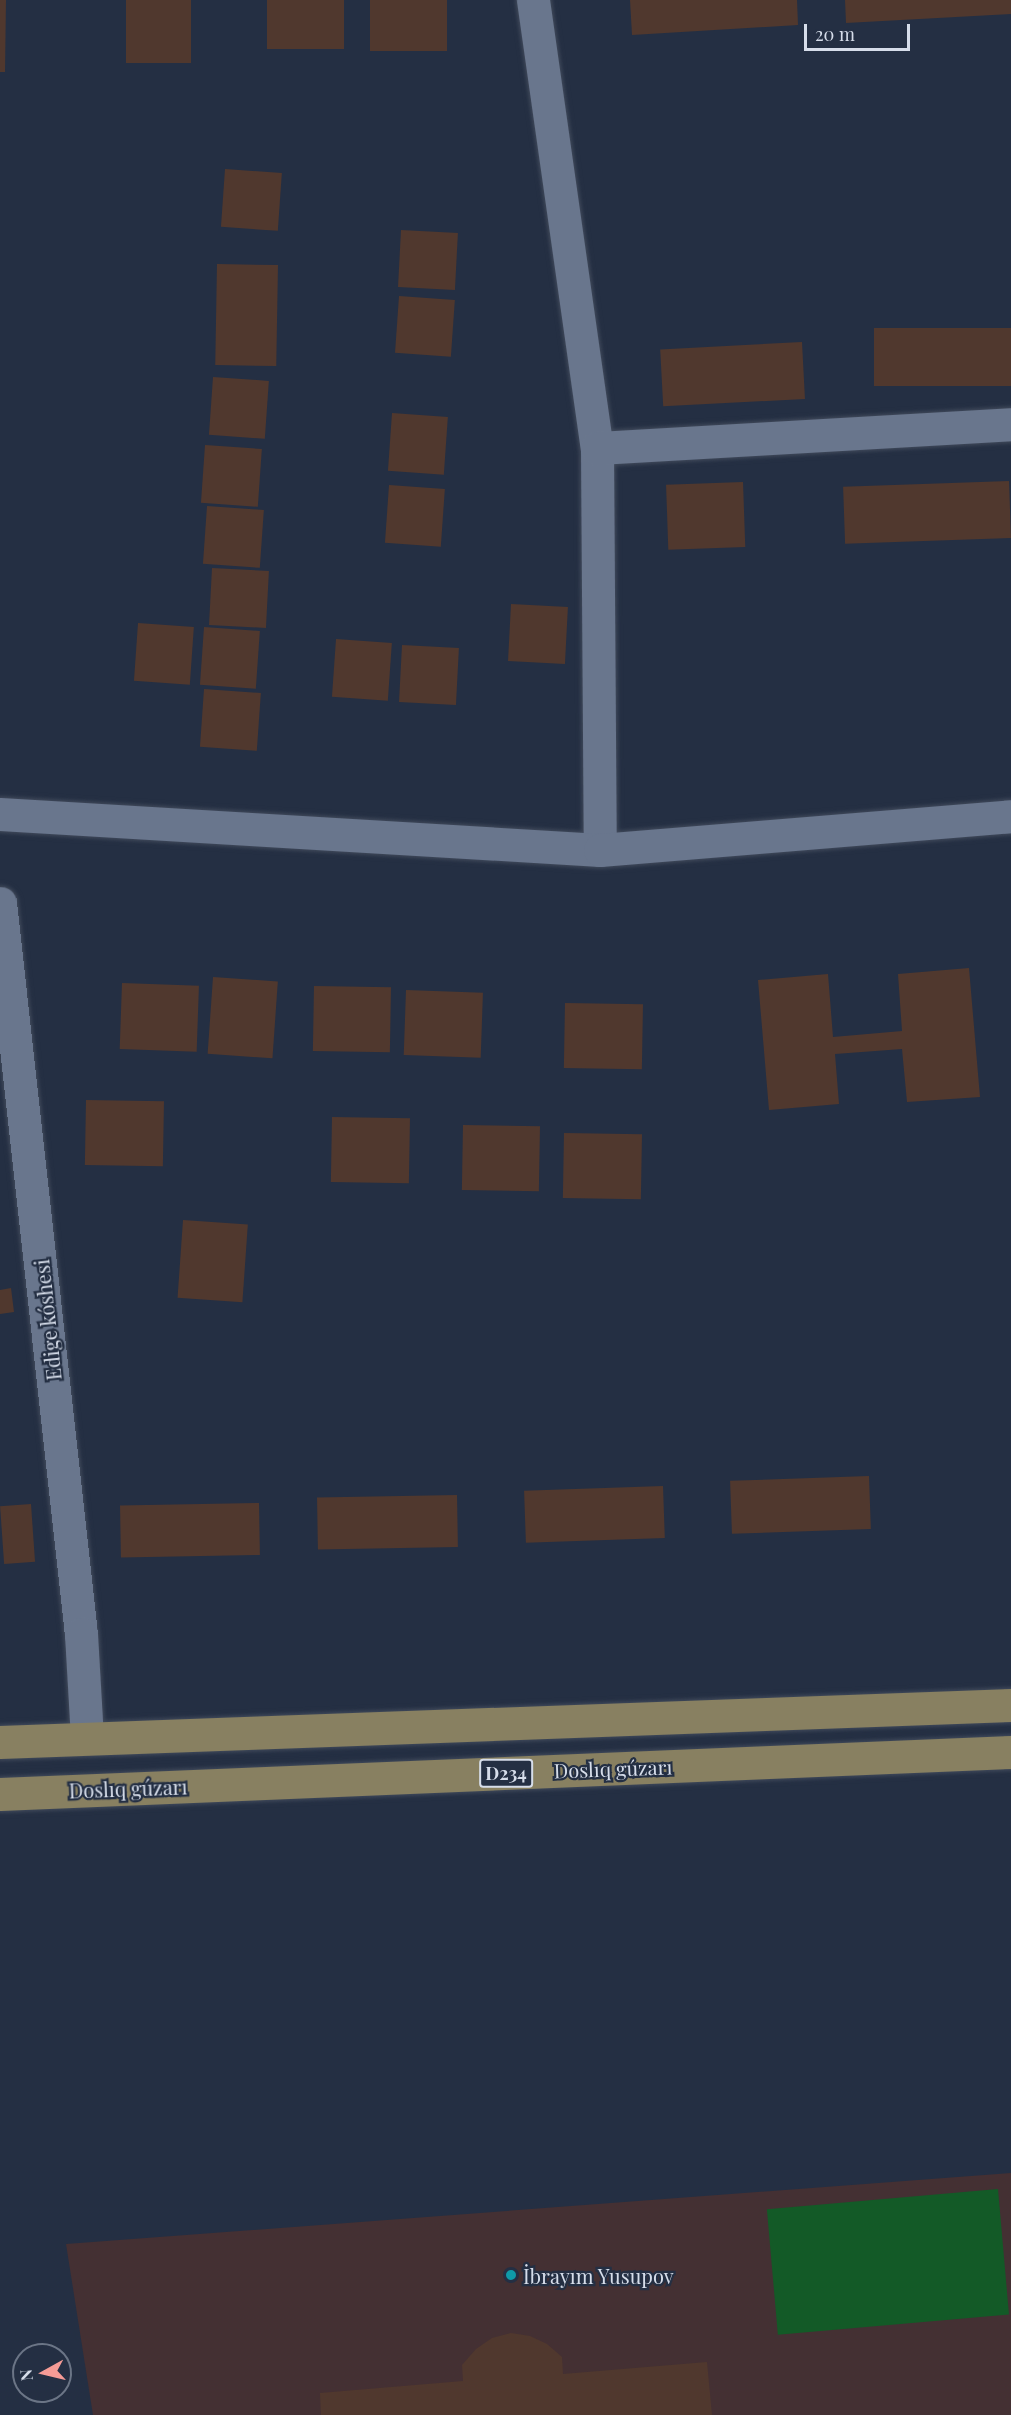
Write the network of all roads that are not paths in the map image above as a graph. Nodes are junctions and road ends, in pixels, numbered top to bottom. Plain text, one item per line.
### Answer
1 (533, 0) edge
2 (1011, 424) edge
3 (597, 448) junction
4 (0, 814) edge
5 (1011, 816) edge
6 (600, 850) junction
7 (0, 903) edge
8 (1011, 1705) edge
9 (87, 1738) junction
10 (0, 1742) edge
11 (1011, 1752) edge
12 (0, 1794) edge

1 - 3 street
2 - 3 street
3 - 6 street
4 - 6 street
5 - 6 street
7 - 9 street, Edige kóshesi
8 - 9 main road
9 - 10 main road
11 - 12 main road, Doslıq gúzarı / D234

